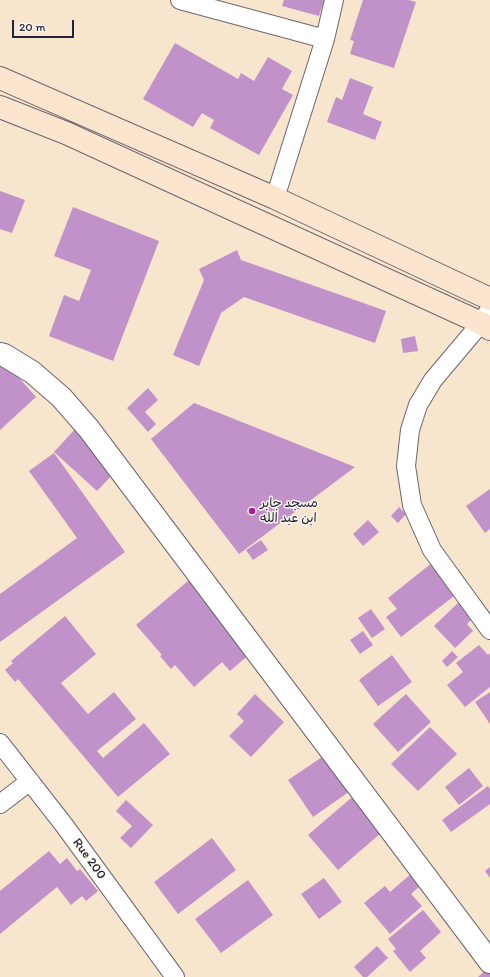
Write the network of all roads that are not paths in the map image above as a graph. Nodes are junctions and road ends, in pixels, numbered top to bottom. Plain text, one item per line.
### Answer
1 (180, 0) edge
2 (334, 0) edge
3 (325, 39) junction
4 (0, 78) edge
5 (0, 107) edge
6 (275, 198) junction
7 (490, 299) edge
8 (487, 320) edge
9 (0, 354) edge
10 (490, 630) edge
11 (0, 743) edge
12 (30, 781) junction
13 (0, 804) edge
14 (490, 962) edge
15 (175, 977) edge

1 - 3 street
2 - 3 street
3 - 6 street
4 - 6 main road
5 - 8 main road
6 - 7 main road
8 - 10 street
9 - 14 street
11 - 12 street, Rue 200
12 - 13 street
12 - 15 street, Rue 200

